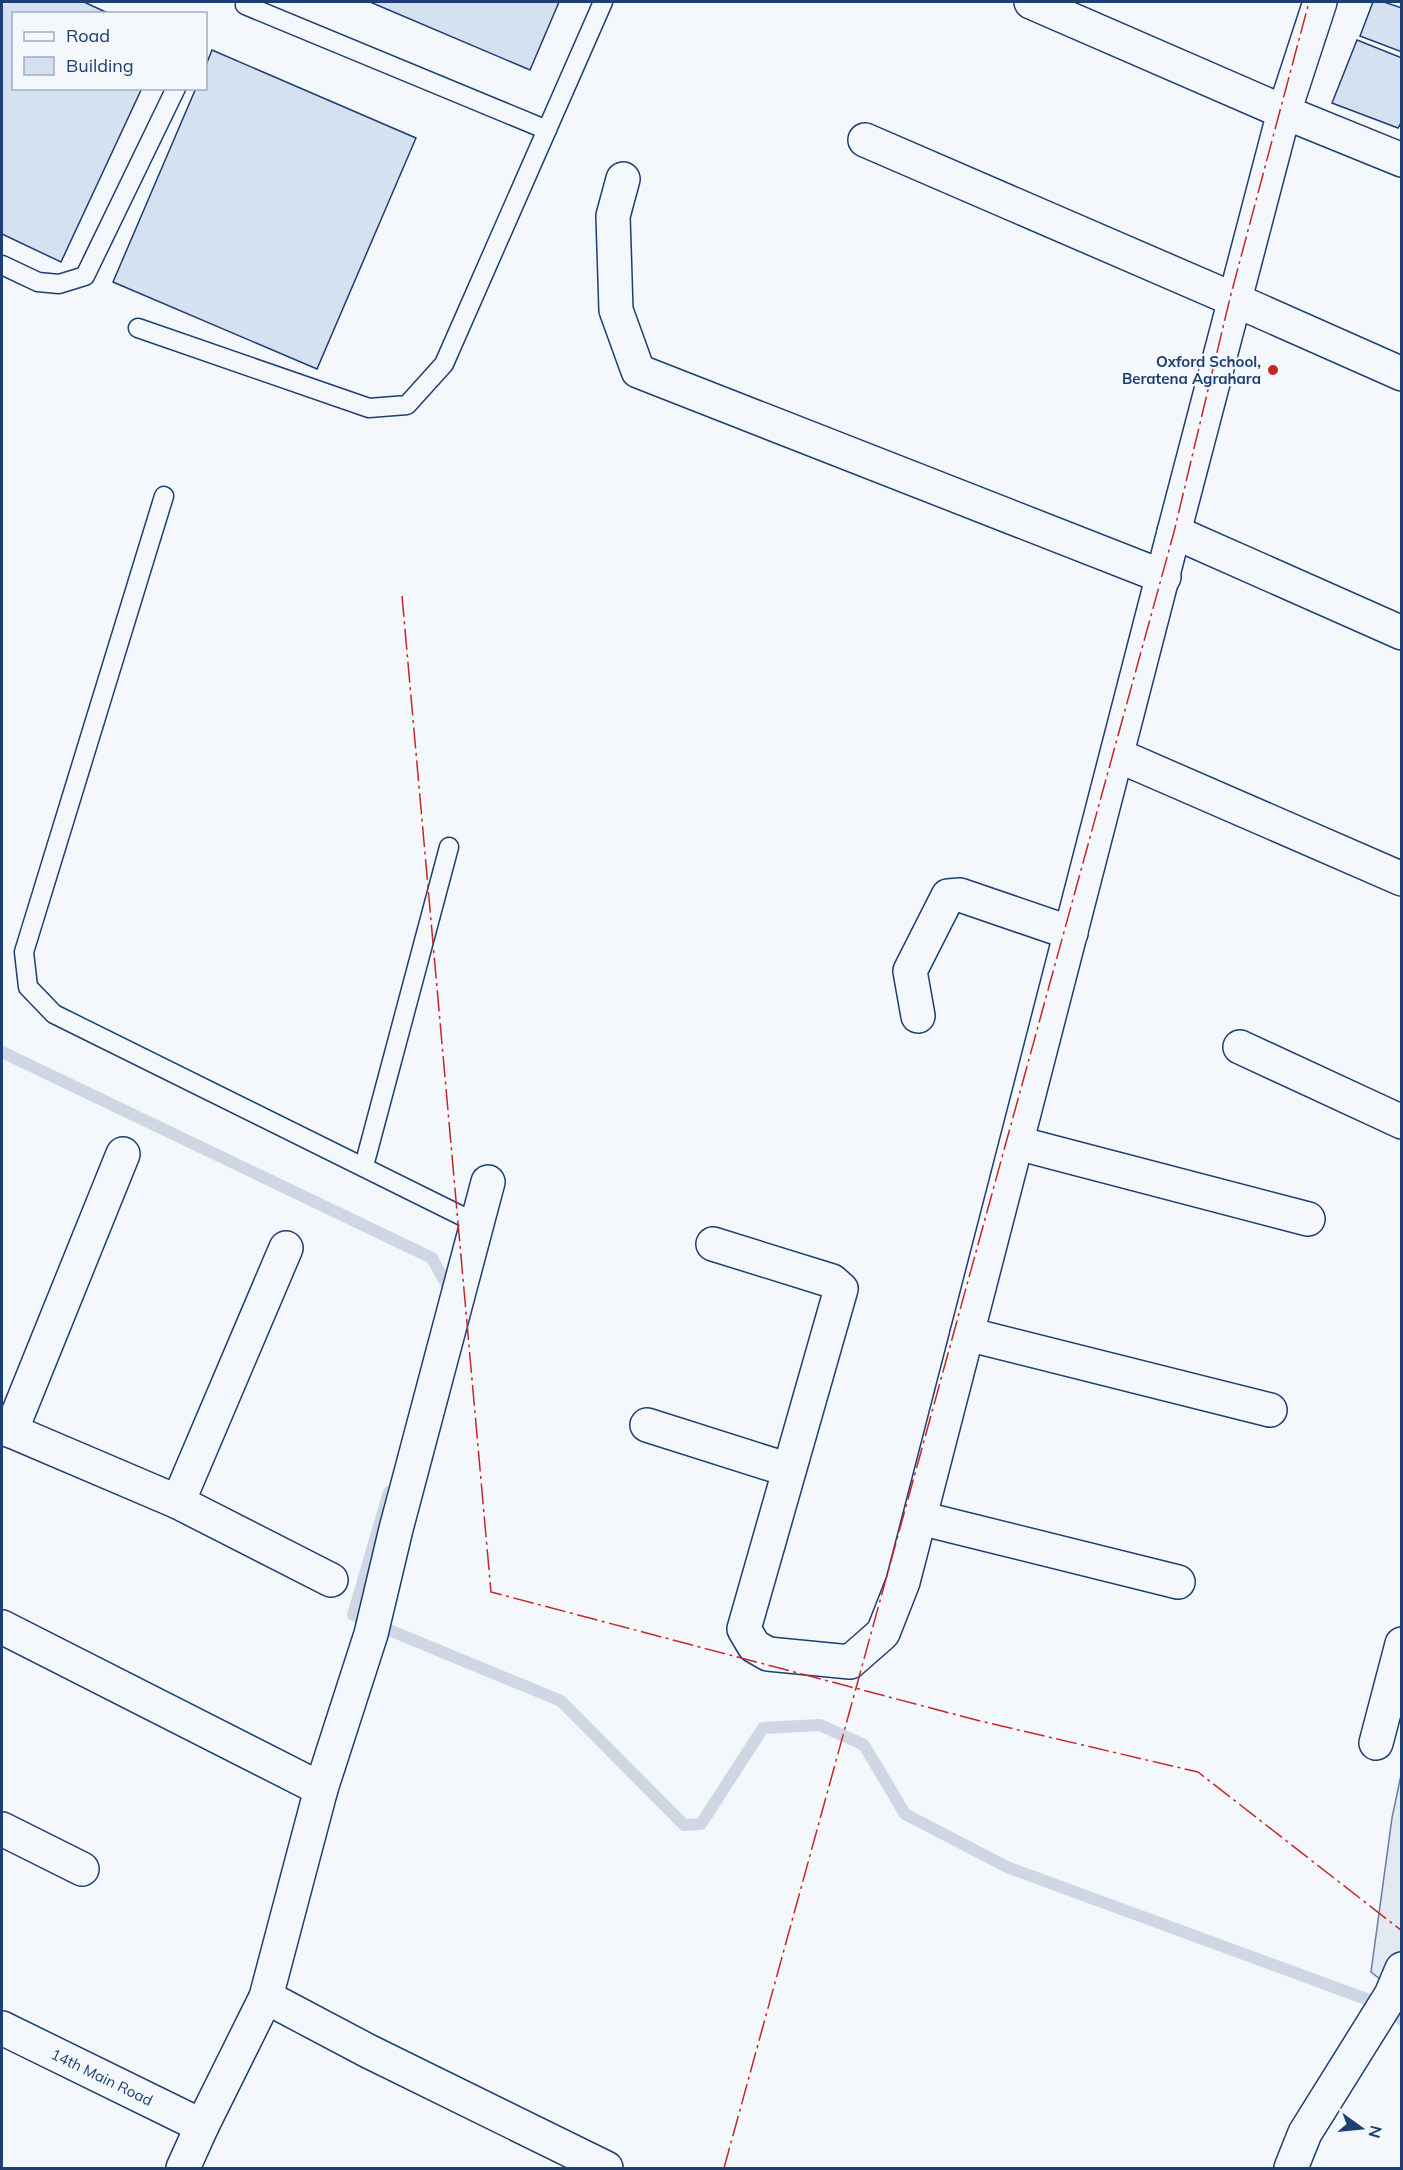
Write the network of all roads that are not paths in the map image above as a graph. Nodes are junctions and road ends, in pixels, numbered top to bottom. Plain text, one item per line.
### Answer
1 (603, 2) edge
2 (1031, 2) edge
3 (1320, 2) edge
4 (245, 5) dead end
5 (175, 90) edge
6 (1284, 112) junction
7 (547, 130) junction
8 (865, 140) dead end
9 (1401, 160) edge
10 (623, 180) dead end
11 (2, 265) edge
12 (1235, 300) junction
13 (138, 328) dead end
14 (1401, 374) edge
15 (164, 496) dead end
16 (1174, 532) junction
17 (1164, 577) junction
18 (1401, 633) edge
19 (1117, 755) junction
20 (449, 847) dead end
21 (1401, 879) edge
22 (1071, 933) junction
23 (918, 1016) dead end
24 (1240, 1047) dead end
25 (1401, 1122) edge
26 (1017, 1143) junction
27 (123, 1154) dead end
28 (364, 1166) junction
29 (488, 1182) dead end
30 (1308, 1219) dead end
31 (478, 1224) junction
32 (713, 1244) dead end
33 (286, 1248) dead end
34 (967, 1334) junction
35 (1270, 1410) dead end
36 (647, 1425) dead end
37 (6, 1429) edge
38 (789, 1470) junction
39 (178, 1502) junction
40 (920, 1518) junction
41 (331, 1580) dead end
42 (1178, 1581) dead end
43 (2, 1627) edge
44 (1401, 1644) edge
45 (1376, 1743) dead end
46 (321, 1789) junction
47 (2, 1829) edge
48 (82, 1869) dead end
49 (1396, 1982) edge
50 (266, 1996) junction
51 (2, 2028) edge
52 (202, 2126) junction
53 (186, 2168) edge
54 (606, 2169) edge
55 (1290, 2169) edge

1 - 7 lane
2 - 6 street
3 - 6 street
4 - 7 lane
5 - 11 lane
6 - 9 street
6 - 12 street
7 - 13 lane
8 - 12 street
10 - 17 street
12 - 14 street
12 - 16 street
15 - 28 lane
16 - 17 street
16 - 18 street
17 - 19 street
19 - 21 street
19 - 22 street
20 - 28 lane
22 - 23 street
22 - 26 street
24 - 25 street
26 - 30 street
26 - 34 street
27 - 37 street
28 - 31 lane
29 - 31 street
31 - 46 street
32 - 38 street
33 - 39 street
34 - 35 street
34 - 40 street
36 - 38 street
37 - 39 street
38 - 40 street
39 - 41 street
40 - 42 street
43 - 46 street
44 - 45 street
46 - 50 street
47 - 48 street
49 - 55 street
50 - 52 street
50 - 54 street
51 - 52 street, 14th Main Road
52 - 53 street

